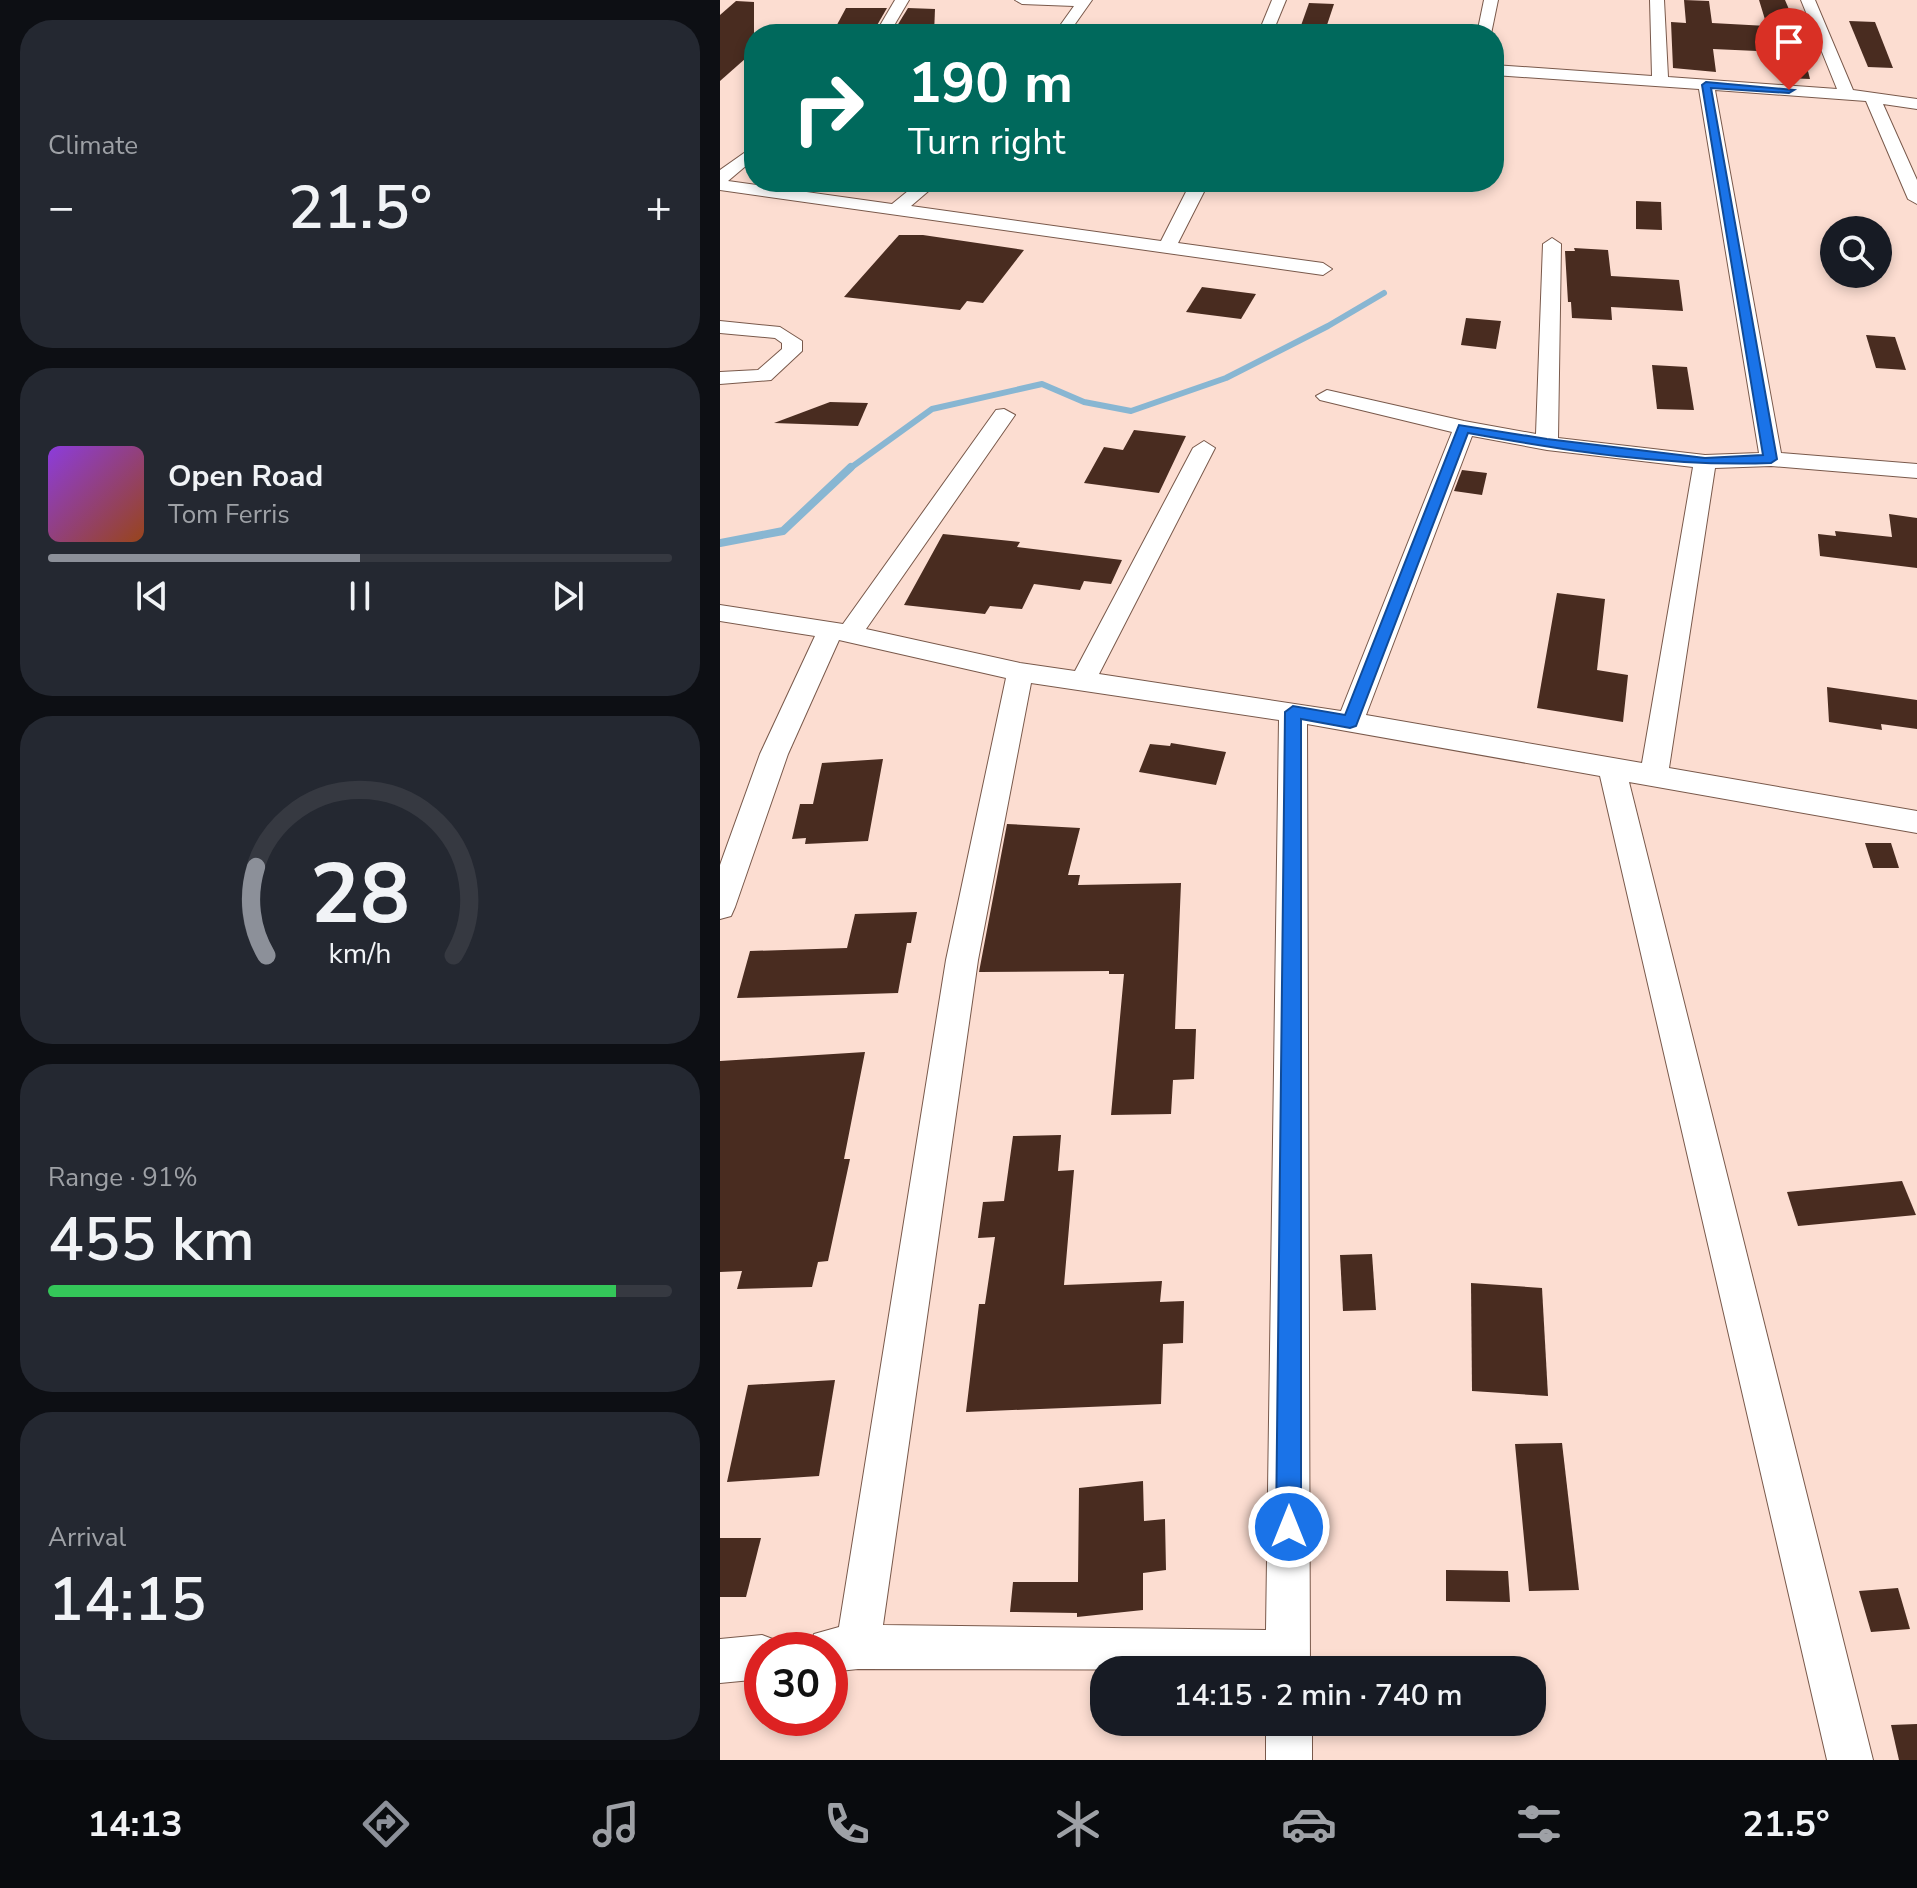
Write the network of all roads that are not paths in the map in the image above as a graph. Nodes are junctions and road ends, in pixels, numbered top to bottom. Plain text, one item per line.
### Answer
1 (902, 0) edge
2 (1022, 0) edge
3 (1279, 0) edge
4 (1491, 0) edge
5 (1657, 0) edge
6 (1808, 0) edge
7 (1085, 1) edge
8 (889, 24) edge
9 (1068, 24) edge
10 (1269, 24) edge
11 (1486, 24) edge
12 (1504, 71) edge
13 (1660, 81) junction
14 (1706, 85) junction
15 (1847, 94) junction
16 (1873, 100) junction
17 (1917, 104) edge
18 (744, 160) edge
19 (1912, 178) edge
20 (720, 182) edge
21 (744, 186) edge
22 (782, 192) edge
23 (918, 192) edge
24 (1195, 192) edge
25 (1917, 199) edge
26 (895, 210) junction
27 (1552, 244) dead end
28 (1166, 248) junction
29 (1323, 269) dead end
30 (720, 327) edge
31 (729, 379) edge
32 (1327, 396) dead end
33 (1004, 415) dead end
34 (1464, 428) junction
35 (1547, 443) junction
36 (1204, 448) dead end
37 (1771, 459) junction
38 (1705, 462) junction
39 (1917, 471) edge
40 (720, 613) edge
41 (840, 632) junction
42 (1020, 672) junction
43 (1083, 680) junction
44 (1293, 712) junction
45 (1350, 722) junction
46 (1612, 768) junction
47 (1654, 775) junction
48 (1917, 822) edge
49 (720, 907) edge
50 (847, 1632) edge
51 (848, 1649) edge
52 (1103, 1656) edge
53 (1288, 1656) edge
54 (744, 1659) edge
55 (720, 1661) edge
56 (1289, 1736) edge
57 (1289, 1760) edge
58 (1850, 1760) edge

1 - 8 street
2 - 7 street
3 - 10 street
4 - 11 street
5 - 13 street
6 - 15 street
7 - 9 street
12 - 13 street
13 - 14 street
14 - 15 street
14 - 37 street
15 - 16 street
16 - 17 street
16 - 19 street
18 - 20 street
19 - 25 street
20 - 21 street
22 - 26 street
23 - 26 street
24 - 28 street
26 - 28 street
27 - 35 street
28 - 29 street
30 - 31 street
32 - 34 street
33 - 41 street
34 - 35 street
34 - 45 street
35 - 38 street
36 - 43 street
37 - 38 street
37 - 39 street
38 - 47 street
40 - 41 street
41 - 42 street
41 - 49 street
42 - 43 street
42 - 50 street
43 - 44 street
44 - 45 street
44 - 53 street
45 - 46 street
46 - 47 street
46 - 58 street
47 - 48 street
51 - 52 street
54 - 55 street
56 - 57 street

